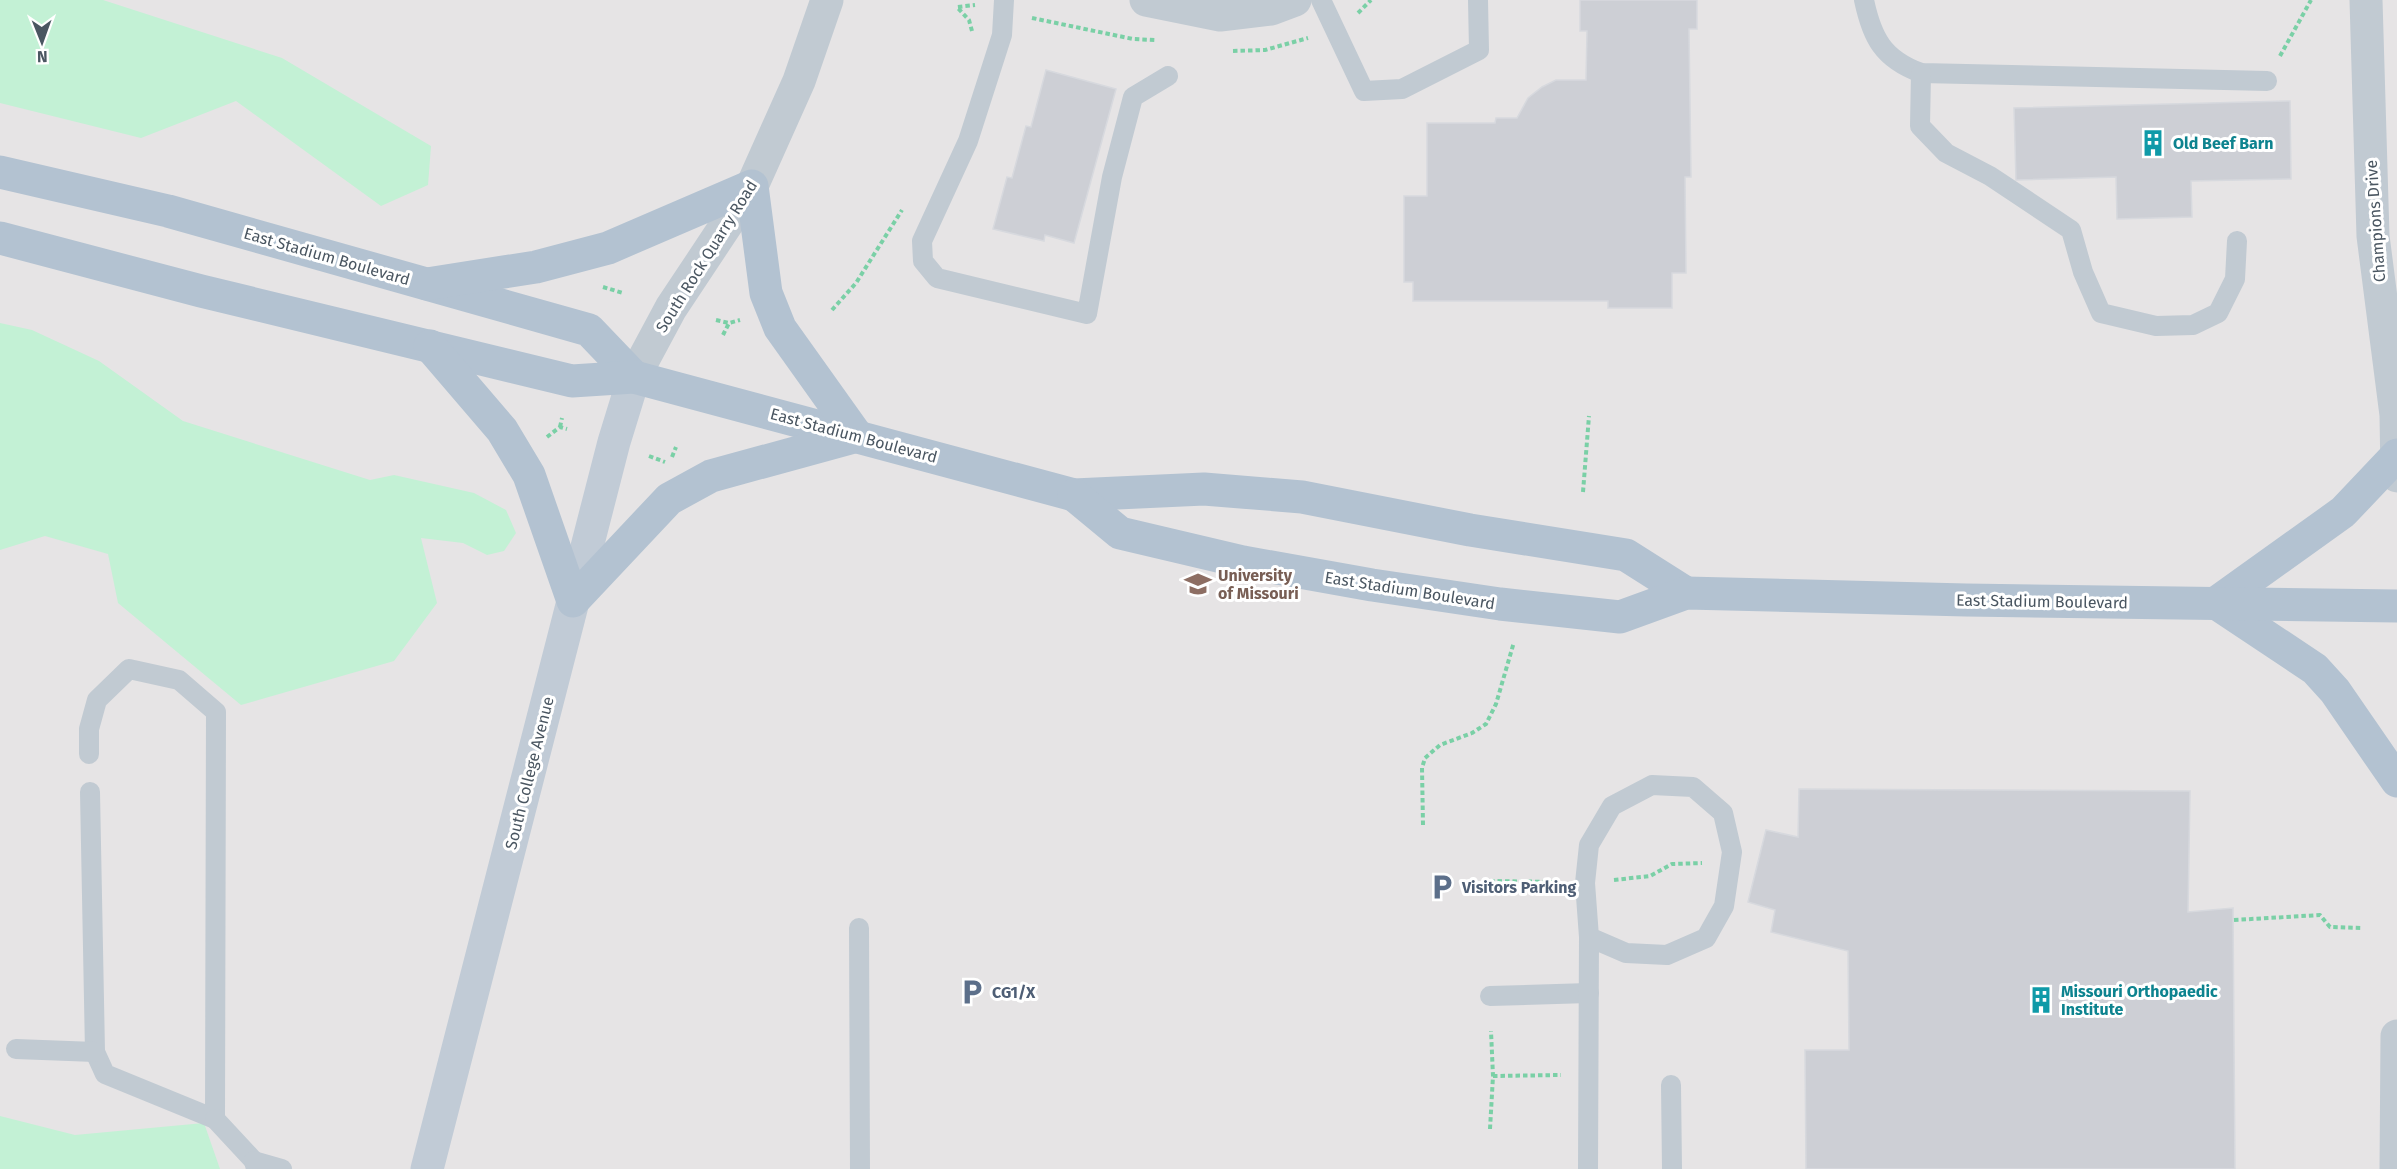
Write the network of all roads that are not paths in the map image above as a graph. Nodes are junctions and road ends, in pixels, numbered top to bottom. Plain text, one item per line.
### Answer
1 (827, 0) edge
2 (1146, 0) edge
3 (1295, 0) edge
4 (1321, 0) edge
5 (1478, 0) edge
6 (1864, 0) edge
7 (2366, 0) edge
8 (1004, 5) edge
9 (1921, 73) junction
10 (1168, 76) dead end
11 (2267, 81) dead end
12 (0, 172) edge
13 (752, 186) junction
14 (0, 238) edge
15 (2237, 241) dead end
16 (427, 284) junction
17 (430, 346) junction
18 (634, 377) junction
19 (857, 436) junction
20 (2397, 455) edge
21 (2397, 476) edge
22 (1074, 495) junction
23 (1686, 593) junction
24 (573, 601) junction
25 (2216, 603) junction
26 (2397, 606) edge
27 (89, 754) dead end
28 (2397, 781) edge
29 (90, 792) dead end
30 (859, 928) dead end
31 (1589, 937) junction
32 (1589, 993) junction
33 (1490, 996) dead end
34 (2397, 1036) edge
35 (16, 1049) dead end
36 (95, 1052) junction
37 (1671, 1085) dead end
38 (215, 1119) junction
39 (255, 1165) edge
40 (282, 1169) edge
41 (427, 1169) edge
42 (860, 1169) edge
43 (1588, 1169) edge
44 (1672, 1169) edge
45 (2396, 1169) edge

1 - 13 street, South Rock Quarry Road
2 - 3 street
4 - 5 lane
6 - 9 lane
7 - 20 street, Champions Drive
8 - 10 lane
9 - 11 lane
9 - 15 lane
12 - 16 main road, East Stadium Boulevard
13 - 16 main road
13 - 18 street, South Rock Quarry Road
13 - 19 main road
14 - 17 main road, East Stadium Boulevard
16 - 18 main road, East Stadium Boulevard
17 - 18 main road, East Stadium Boulevard
17 - 24 main road
18 - 19 main road, East Stadium Boulevard
18 - 24 main road, South College Avenue
19 - 22 main road, East Stadium Boulevard
19 - 24 main road
20 - 21 street, Champions Drive
20 - 25 main road
22 - 23 main road, East Stadium Boulevard
22 - 23 main road, East Stadium Boulevard
23 - 25 main road, East Stadium Boulevard
24 - 41 main road, South College Avenue
25 - 26 main road, East Stadium Boulevard
25 - 28 main road
27 - 38 lane
29 - 36 lane
30 - 42 lane
31 - 31 lane
31 - 32 lane
32 - 33 lane
32 - 43 lane
34 - 45 street
35 - 36 lane
36 - 38 lane
37 - 44 lane
38 - 39 lane
39 - 40 lane

